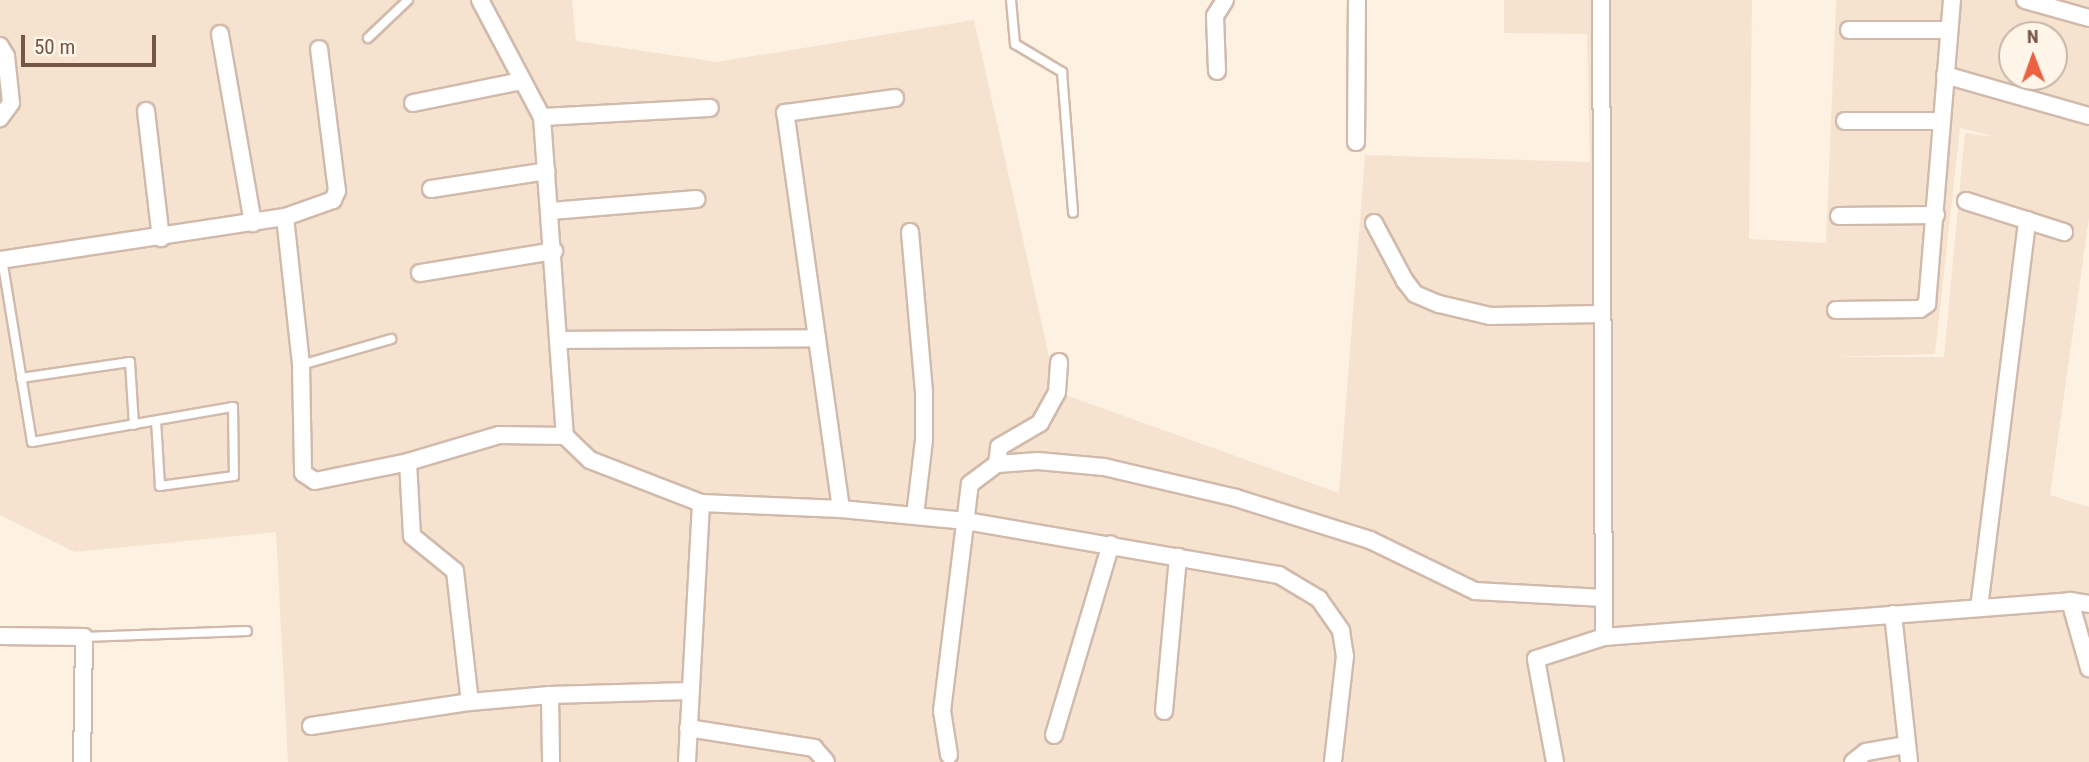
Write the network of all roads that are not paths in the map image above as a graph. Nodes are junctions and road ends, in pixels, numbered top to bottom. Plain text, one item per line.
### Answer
1 (408, 0) edge
2 (480, 0) edge
3 (1011, 0) edge
4 (1225, 0) edge
5 (1357, 0) edge
6 (1601, 0) edge
7 (1952, 0) edge
8 (2025, 0) edge
9 (2089, 18) edge
10 (1849, 30) dead end
11 (1949, 30) junction
12 (220, 34) dead end
13 (368, 38) dead end
14 (0, 46) edge
15 (319, 49) dead end
16 (1217, 71) dead end
17 (1945, 75) junction
18 (521, 81) junction
19 (895, 98) dead end
20 (413, 103) dead end
21 (710, 108) dead end
22 (146, 111) dead end
23 (2089, 116) edge
24 (542, 117) junction
25 (0, 118) edge
26 (1845, 121) dead end
27 (1941, 121) junction
28 (1356, 142) dead end
29 (547, 170) junction
30 (431, 190) dead end
31 (697, 199) dead end
32 (1966, 201) dead end
33 (551, 211) junction
34 (1073, 213) dead end
35 (1936, 215) junction
36 (1839, 216) dead end
37 (285, 217) junction
38 (2027, 220) junction
39 (253, 223) junction
40 (1374, 223) dead end
41 (910, 232) dead end
42 (2064, 232) dead end
43 (160, 238) junction
44 (554, 251) junction
45 (1, 259) edge
46 (420, 273) dead end
47 (1836, 310) dead end
48 (1602, 314) junction
49 (817, 338) junction
50 (391, 339) dead end
51 (559, 340) junction
52 (1059, 362) dead end
53 (301, 365) junction
54 (22, 378) junction
55 (156, 421) junction
56 (134, 425) junction
57 (565, 436) junction
58 (408, 462) junction
59 (997, 464) junction
60 (701, 503) junction
61 (841, 509) junction
62 (915, 515) junction
63 (966, 521) junction
64 (1111, 544) junction
65 (1178, 557) junction
66 (1604, 598) junction
67 (2070, 601) junction
68 (2089, 604) edge
69 (1979, 608) junction
70 (1893, 614) junction
71 (247, 631) dead end
72 (0, 636) edge
73 (84, 637) junction
74 (1604, 637) junction
75 (2089, 668) edge
76 (688, 691) junction
77 (550, 695) junction
78 (470, 702) junction
79 (1164, 711) dead end
80 (311, 726) dead end
81 (688, 728) junction
82 (1055, 735) dead end
83 (1906, 745) junction
84 (949, 755) dead end
85 (82, 762) edge
86 (551, 762) edge
87 (687, 762) edge
88 (826, 762) edge
89 (1333, 762) edge
90 (1555, 762) edge
91 (1853, 762) edge
92 (1909, 762) edge

1 - 13 lane
2 - 18 street
3 - 34 lane
4 - 16 street
5 - 28 street
6 - 48 street
7 - 11 street
8 - 9 street
10 - 11 street
11 - 17 street
12 - 39 street
14 - 25 street
15 - 37 street
17 - 23 street
17 - 27 street
18 - 20 street
18 - 24 street
19 - 49 street
21 - 24 street
22 - 43 street
24 - 29 street
26 - 27 street
27 - 35 street
29 - 30 street
29 - 33 street
31 - 33 street
32 - 38 street
33 - 44 street
35 - 36 street
35 - 47 street
37 - 39 street
37 - 53 street
38 - 42 street
38 - 69 street
39 - 43 street
40 - 48 street
41 - 62 street
43 - 45 street
44 - 46 street
44 - 51 street
45 - 54 lane
48 - 66 street
49 - 51 street
49 - 61 street
50 - 53 lane
51 - 57 street
52 - 59 street
53 - 58 street
54 - 56 lane
54 - 56 lane
55 - 55 lane
55 - 56 lane
57 - 58 street
57 - 60 street
58 - 78 street
59 - 63 street
59 - 66 street
60 - 61 street
60 - 76 street
61 - 62 street
62 - 63 street
63 - 64 street
63 - 84 street
64 - 65 street
64 - 82 street
65 - 79 street
65 - 89 street
66 - 74 street
67 - 68 street
67 - 69 street
67 - 75 street
69 - 70 street
70 - 74 street
70 - 83 street
71 - 73 lane
72 - 73 street
73 - 85 street
74 - 90 street
76 - 77 street
76 - 81 street
77 - 78 street
77 - 86 street
78 - 80 street
81 - 87 street
81 - 88 street
83 - 91 street
83 - 92 street

